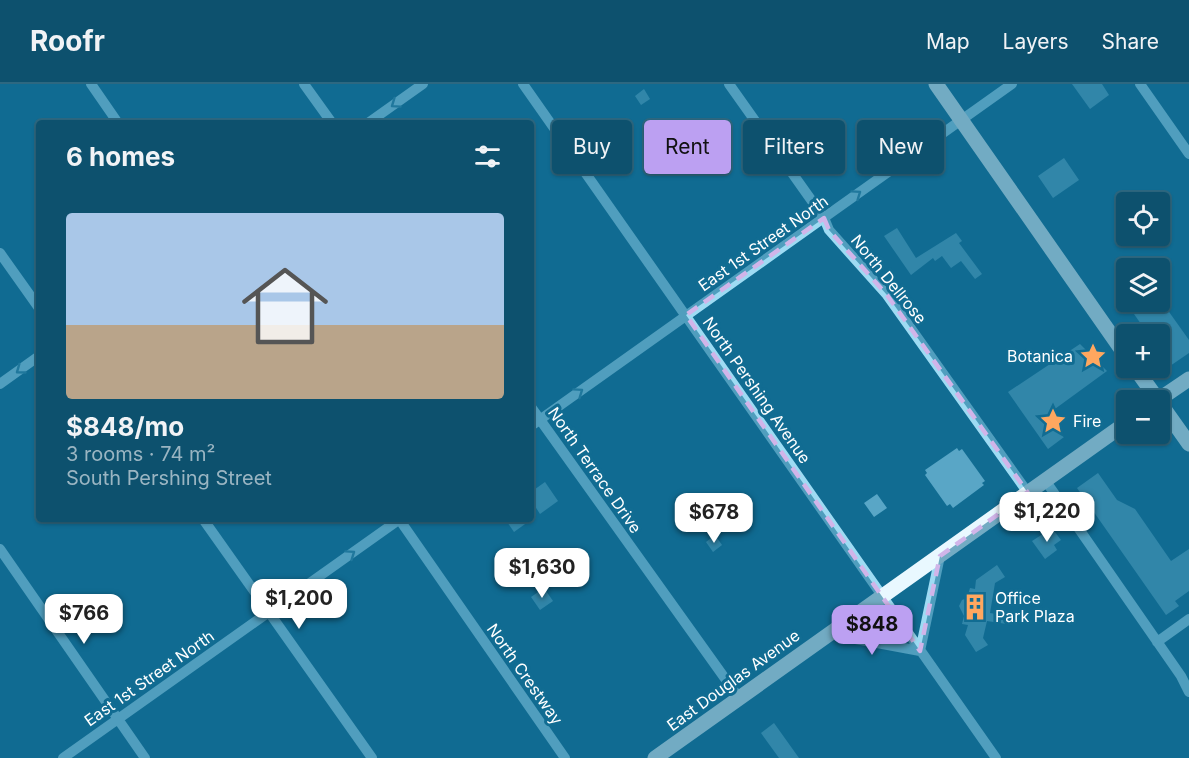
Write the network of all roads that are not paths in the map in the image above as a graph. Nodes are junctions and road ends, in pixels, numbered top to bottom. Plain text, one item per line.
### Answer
1 (91, 84) edge
2 (304, 84) edge
3 (423, 84) edge
4 (523, 84) edge
5 (729, 84) edge
6 (936, 84) edge
7 (1012, 84) edge
8 (1140, 84) edge
9 (116, 120) edge
10 (330, 120) edge
11 (372, 120) edge
12 (962, 120) junction
13 (1189, 154) edge
14 (824, 218) junction
15 (0, 253) edge
16 (36, 304) edge
17 (686, 315) junction
18 (1116, 342) edge
19 (36, 358) edge
20 (1189, 379) edge
21 (0, 384) edge
22 (1170, 392) edge
23 (1170, 418) edge
24 (536, 422) edge
25 (1116, 430) edge
26 (1189, 444) edge
27 (1045, 480) junction
28 (1028, 493) junction
29 (205, 522) edge
30 (395, 522) edge
31 (401, 522) edge
32 (0, 549) edge
33 (940, 556) junction
34 (884, 596) junction
35 (268, 612) junction
36 (1189, 619) edge
37 (829, 634) junction
38 (1157, 642) junction
39 (920, 651) junction
40 (1189, 692) edge
41 (739, 698) junction
42 (117, 719) junction
43 (63, 758) edge
44 (145, 758) edge
45 (372, 758) edge
46 (565, 758) edge
47 (655, 758) edge
48 (996, 758) edge

1 - 9 street
2 - 10 street
3 -> 11 street
4 - 17 street, North Pershing Avenue
5 - 14 street, North Dellrose
6 - 12 main road
7 - 12 street, East 1st Street North
8 - 13 street
14 -> 12 street, East 1st Street North
12 - 18 main road
14 - 17 street, East 1st Street North
14 - 28 street, North Dellrose
15 - 16 street
24 -> 17 street, East 1st Street North
17 - 34 street, North Pershing Avenue
19 -> 21 street
20 - 22 main road
23 - 26 main road
24 - 41 street, North Terrace Drive
25 - 27 main road, East Douglas Avenue
27 - 28 main road, East Douglas Avenue
27 - 38 street
28 - 33 main road, East Douglas Avenue
29 - 35 street
35 -> 30 street, East 1st Street North
31 - 46 street, North Crestway
32 - 42 street
33 - 34 main road, East Douglas Avenue
33 - 39 street
34 - 37 main road, East Douglas Avenue
34 - 39 street, North Pershing Avenue
35 - 42 street, East 1st Street North
35 - 45 street
36 - 38 street
37 - 39 street
37 - 41 main road, East Douglas Avenue
38 - 40 street
39 - 48 street, North Pershing Avenue
41 - 47 main road, East Douglas Avenue
42 - 43 street, East 1st Street North
42 - 44 street

